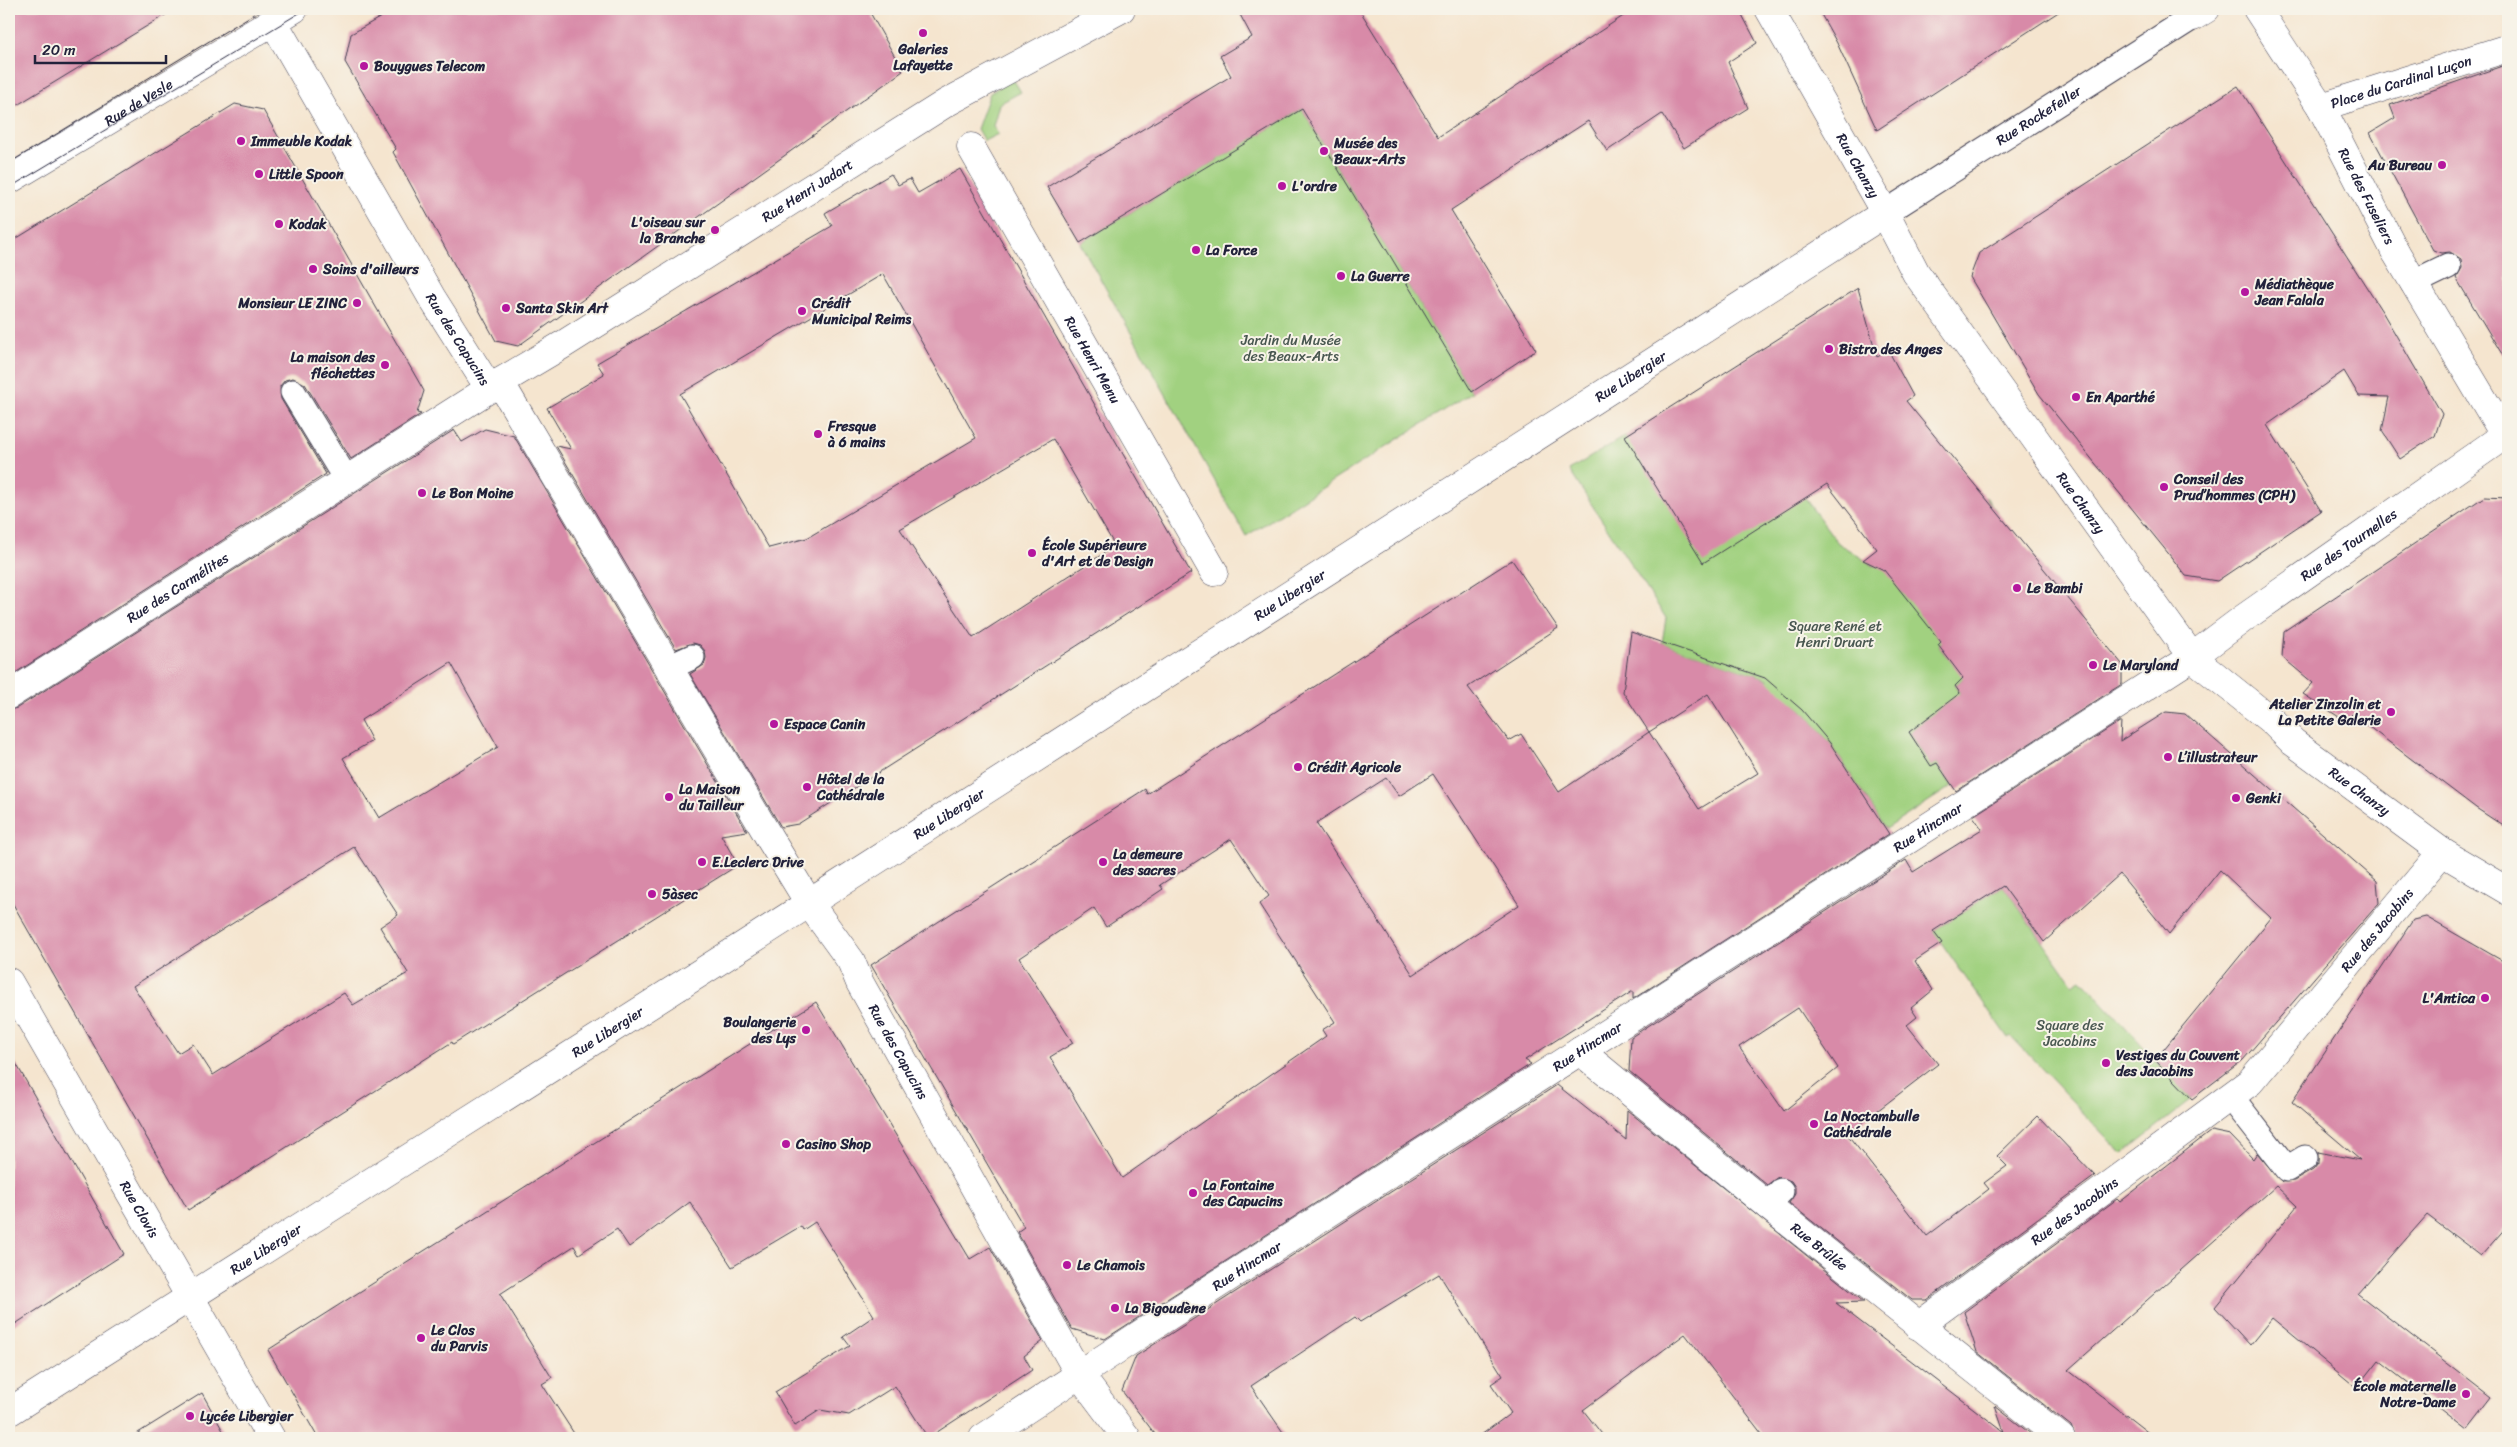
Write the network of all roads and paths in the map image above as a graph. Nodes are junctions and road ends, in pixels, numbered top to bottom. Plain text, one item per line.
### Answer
1 (1121, 9) edge
2 (1769, 9) edge
3 (2257, 9) edge
4 (2199, 13) edge
5 (276, 14) edge
6 (2508, 48) edge
7 (2321, 107) junction
8 (971, 147) dead end
9 (9, 180) edge
10 (1885, 213) junction
11 (2448, 266) dead end
12 (2413, 283) junction
13 (495, 385) junction
14 (293, 392) dead end
15 (2507, 437) edge
16 (346, 479) junction
17 (1214, 572) dead end
18 (2192, 657) junction
19 (9, 695) edge
20 (2442, 852) junction
21 (2508, 891) edge
22 (809, 903) junction
23 (9, 982) edge
24 (1580, 1051) junction
25 (2230, 1096) junction
26 (2306, 1158) dead end
27 (189, 1297) junction
28 (1918, 1326) junction
29 (1079, 1374) junction
30 (9, 1412) edge
31 (271, 1438) edge
32 (983, 1438) edge
33 (1127, 1438) edge
34 (2061, 1438) edge

1 - 13 street, Rue Henri Jadart
2 - 10 street, Rue Chanzy
3 - 7 street, Place du Cardinal Luçon
4 - 10 lane, Rue Rockefeller
5 - 9 street, Rue de Vesle
5 - 13 street, Rue des Capucins
6 - 7 street, Place du Cardinal Luçon
7 - 12 street, Rue des Fuseliers
8 - 17 street, Rue Henri Menu
10 - 18 street, Rue Chanzy
10 - 22 street, Rue Libergier
11 - 12 lane
12 - 15 street, Rue des Fuseliers
13 - 16 street, Rue des Carmélites
13 - 22 street, Rue des Capucins
14 - 16 lane
15 - 18 street, Rue des Tournelles
16 - 19 street, Rue des Carmélites
18 - 20 street, Rue Chanzy
18 - 24 street, Rue Hincmar
20 - 21 street, Rue Chanzy
20 - 25 street, Rue des Jacobins
22 - 27 street, Rue Libergier
22 - 29 street, Rue des Capucins
23 - 27 street, Rue Clovis
24 - 28 street, Rue Brûlée
24 - 29 street, Rue Hincmar
25 - 26 lane
25 - 28 street, Rue des Jacobins
27 - 30 street, Rue Libergier
27 - 31 street, Rue Clovis
28 - 34 street, Rue Brûlée
29 - 32 street, Rue Hincmar
29 - 33 street, Rue des Capucins

